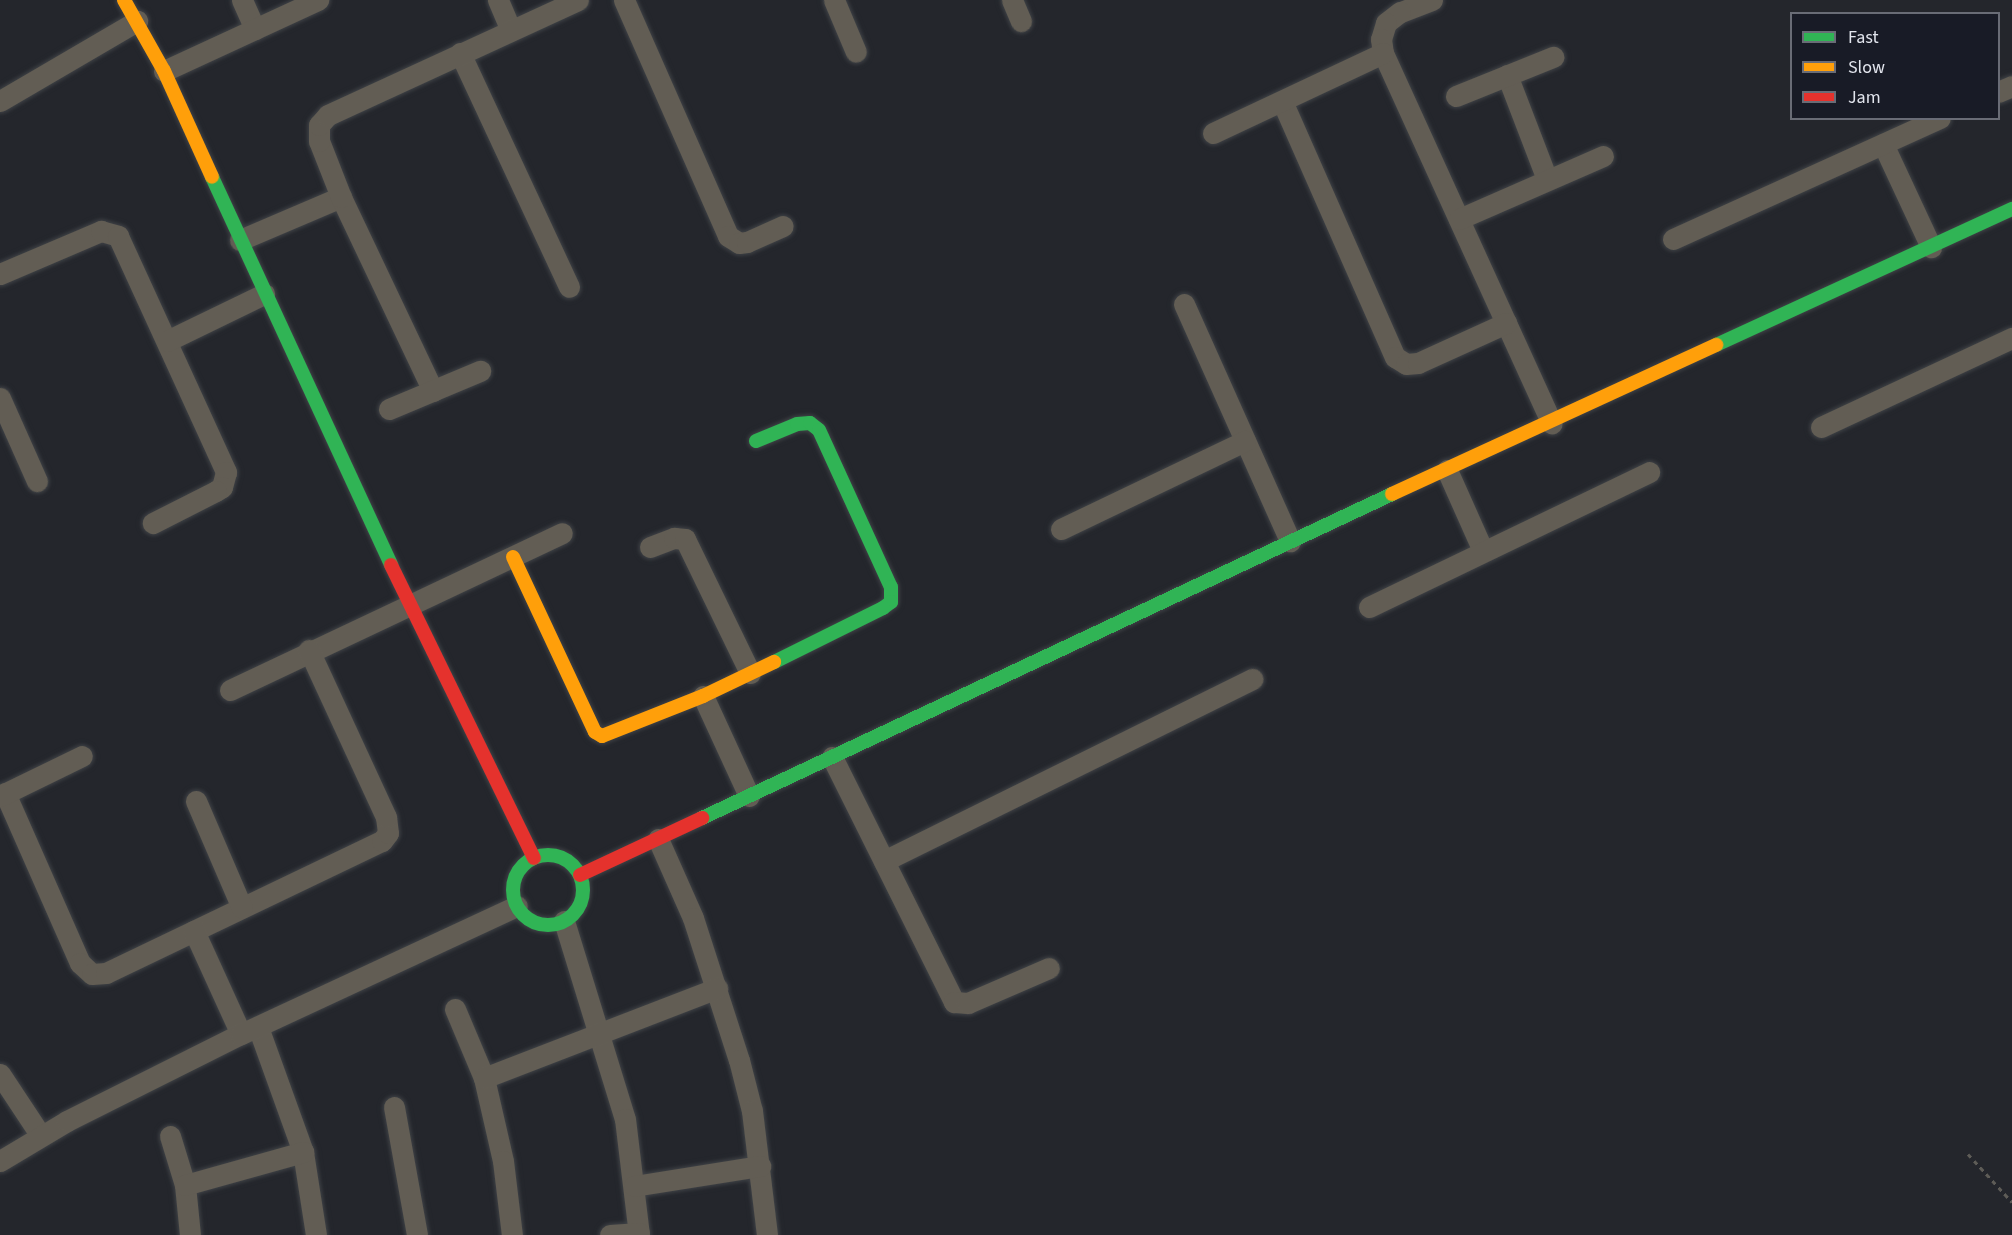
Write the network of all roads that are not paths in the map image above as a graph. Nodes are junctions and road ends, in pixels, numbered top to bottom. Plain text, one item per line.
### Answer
1 (124, 0) edge
2 (242, 0) edge
3 (318, 0) edge
4 (498, 0) edge
5 (578, 0) edge
6 (624, 0) edge
7 (834, 0) edge
8 (1012, 0) edge
9 (1432, 0) edge
10 (137, 21) junction
11 (1021, 21) dead end
12 (255, 29) junction
13 (511, 30) junction
14 (856, 52) dead end
15 (460, 53) junction
16 (1383, 53) junction
17 (1553, 57) dead end
18 (164, 72) junction
19 (1507, 75) junction
20 (1456, 96) dead end
21 (0, 101) edge
22 (1282, 101) junction
23 (1936, 120) edge
24 (1213, 133) dead end
25 (1883, 144) junction
26 (1603, 156) dead end
27 (1547, 178) junction
28 (342, 197) junction
29 (2012, 209) edge
30 (1459, 219) junction
31 (783, 226) dead end
32 (1673, 239) dead end
33 (240, 240) junction
34 (1931, 247) junction
35 (0, 274) edge
36 (569, 287) dead end
37 (264, 294) junction
38 (1184, 304) dead end
39 (1506, 323) junction
40 (2012, 338) edge
41 (167, 341) junction
42 (480, 371) dead end
43 (433, 391) junction
44 (0, 398) edge
45 (389, 409) dead end
46 (1552, 423) junction
47 (1821, 427) dead end
48 (756, 441) dead end
49 (1245, 441) junction
50 (1447, 470) junction
51 (1649, 472) dead end
52 (37, 481) dead end
53 (153, 523) dead end
54 (1061, 529) dead end
55 (562, 533) dead end
56 (1290, 541) junction
57 (650, 547) dead end
58 (1483, 551) junction
59 (513, 557) junction
60 (411, 605) junction
61 (1369, 607) dead end
62 (309, 650) junction
63 (750, 673) junction
64 (1252, 679) dead end
65 (230, 690) dead end
66 (703, 696) junction
67 (82, 756) dead end
68 (832, 757) junction
69 (3, 794) edge
70 (749, 795) junction
71 (196, 801) dead end
72 (658, 839) junction
73 (534, 858) junction
74 (884, 861) junction
75 (580, 875) junction
76 (517, 906) junction
77 (242, 908) junction
78 (564, 921) junction
79 (194, 931) junction
80 (1049, 968) dead end
81 (717, 988) junction
82 (455, 1009) dead end
83 (249, 1031) junction
84 (600, 1033) junction
85 (0, 1074) edge
86 (484, 1078) junction
87 (394, 1107) dead end
88 (41, 1136) junction
89 (170, 1136) dead end
90 (303, 1152) junction
91 (0, 1161) edge
92 (760, 1166) junction
93 (185, 1185) junction
94 (634, 1186) junction
95 (639, 1234) edge
96 (190, 1235) edge
97 (316, 1235) edge
98 (417, 1235) edge
99 (512, 1235) edge
100 (610, 1235) edge
101 (767, 1235) edge

1 - 10 main road
2 - 12 street
3 - 12 street
4 - 13 street
5 - 13 street
6 - 31 street
7 - 14 street
8 - 11 street
9 - 16 street
10 - 18 main road
10 - 21 street
12 - 18 street
13 - 15 street
15 - 28 street
15 - 36 street
16 - 22 street
16 - 30 street
17 - 19 street
18 - 33 main road
19 - 20 street
19 - 27 street
22 - 24 street
22 - 39 street
23 - 25 street
25 - 32 street
25 - 34 street
26 - 27 street
27 - 30 street
28 - 33 street
28 - 43 street
29 - 34 main road
30 - 39 street
33 - 37 main road
34 - 46 main road
35 - 41 street
37 - 41 street
37 - 60 main road
38 - 49 street
39 - 46 street
40 - 47 street
41 - 53 street
42 - 43 street
43 - 45 street
44 - 52 street
46 - 50 main road
48 - 63 main road
49 - 54 street
49 - 56 street
50 - 56 main road
50 - 58 street
51 - 58 street
55 - 59 street
56 - 68 main road
57 - 63 street
58 - 61 street
59 - 60 street
59 - 66 main road
60 - 62 street
60 - 73 main road
62 - 65 street
62 - 77 street
63 - 66 main road
64 - 74 street
66 - 70 street
67 - 69 street
68 - 70 main road
68 - 74 street
69 - 79 street
70 - 72 main road
71 - 77 street
72 - 75 main road
72 - 81 street
73 - 75 main road
73 - 76 main road
74 - 80 street
75 - 78 main road
76 - 78 main road
76 - 83 street
77 - 79 street
78 - 84 street
79 - 83 street
81 - 84 street
81 - 92 street
82 - 86 street
83 - 88 street
83 - 90 street
84 - 86 street
84 - 94 street
85 - 88 street
86 - 99 street
87 - 98 street
88 - 91 street
89 - 93 street
90 - 93 street
90 - 97 street
92 - 94 street
92 - 101 street
93 - 96 street
94 - 95 street
95 - 100 street

